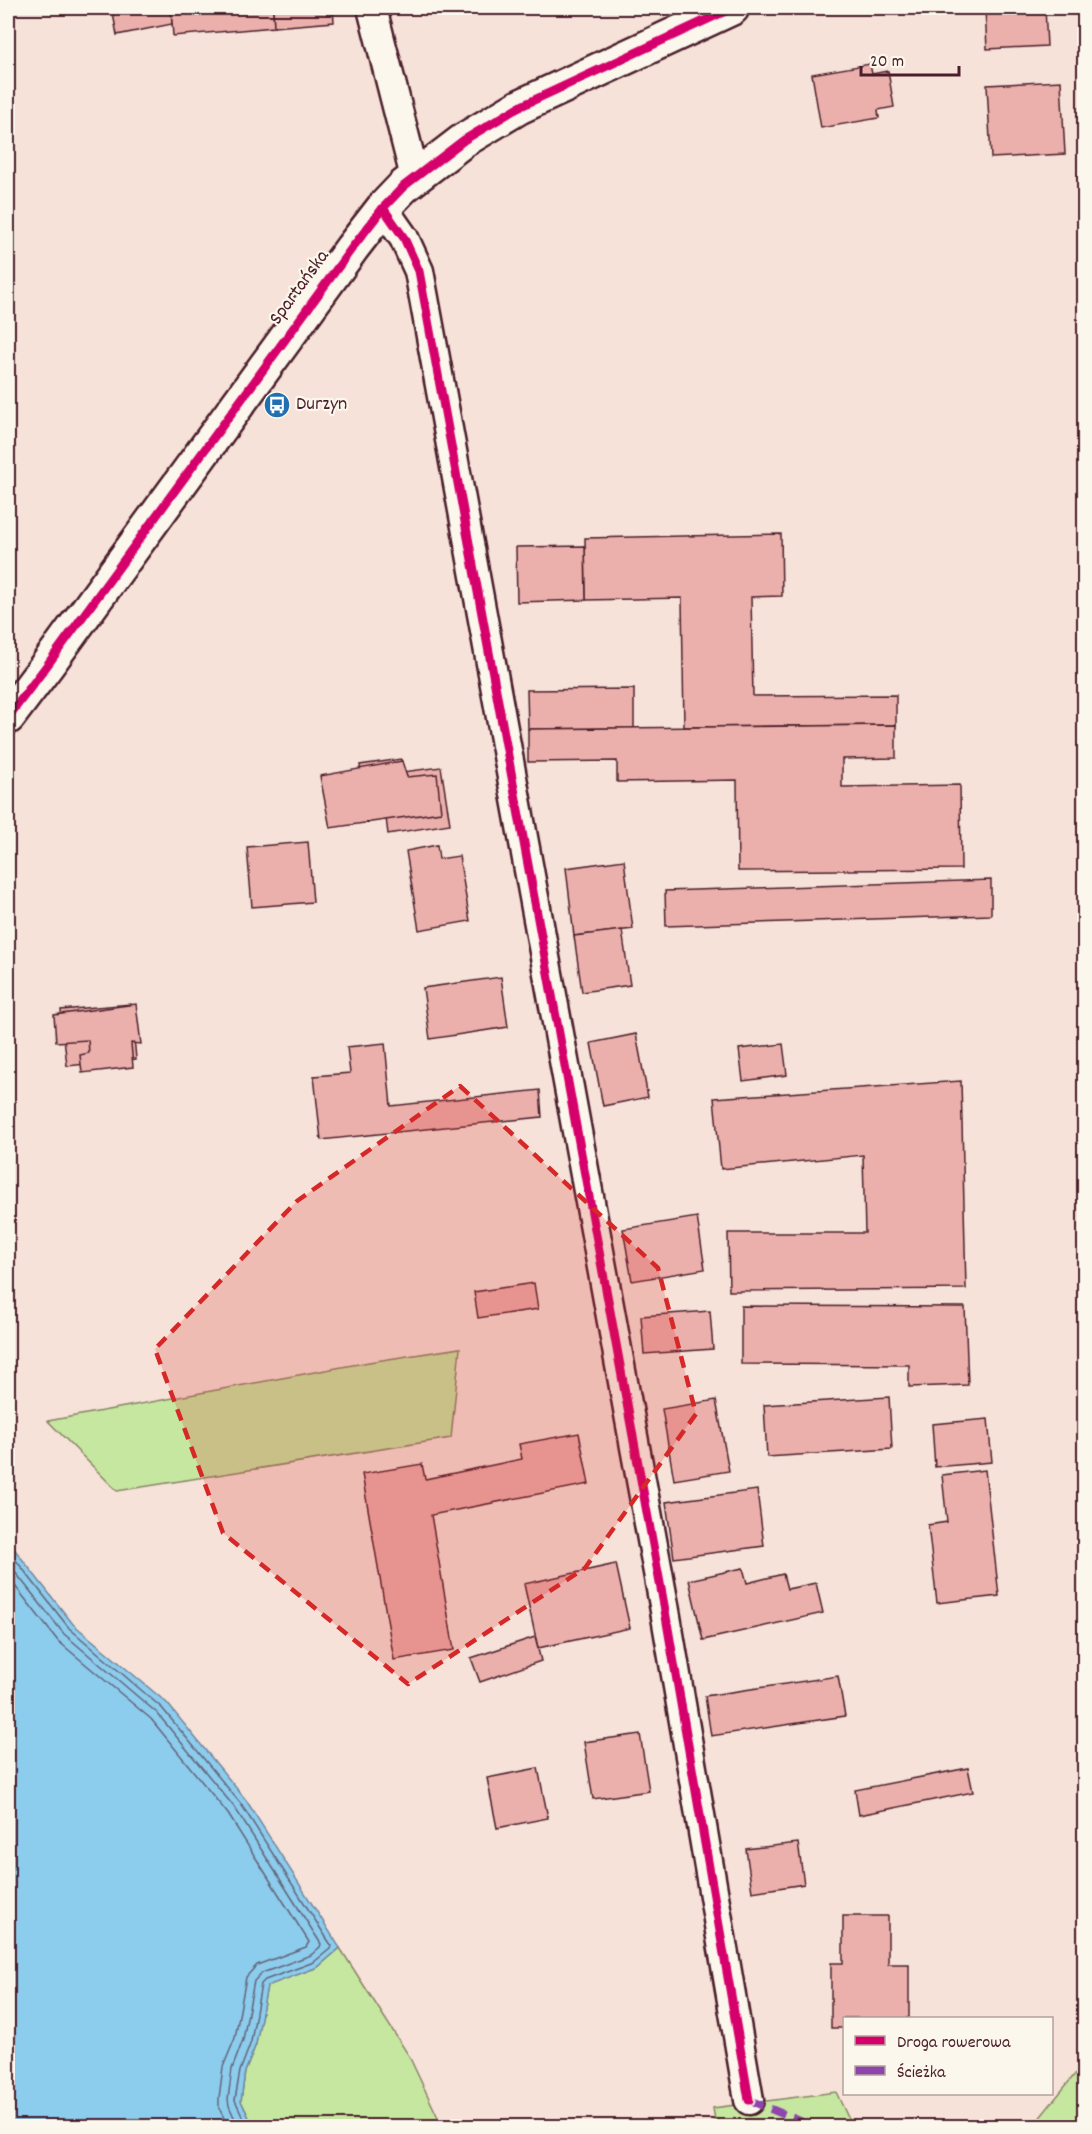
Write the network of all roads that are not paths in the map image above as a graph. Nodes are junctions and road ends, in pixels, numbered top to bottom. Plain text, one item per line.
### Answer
1 (372, 8) edge
2 (732, 8) edge
3 (415, 177) junction
4 (383, 208) junction
5 (8, 717) edge
6 (749, 2100) dead end

1 - 3 street
2 - 3 street, Spartańska
3 - 4 street, Spartańska
4 - 5 street, Spartańska
4 - 6 street

